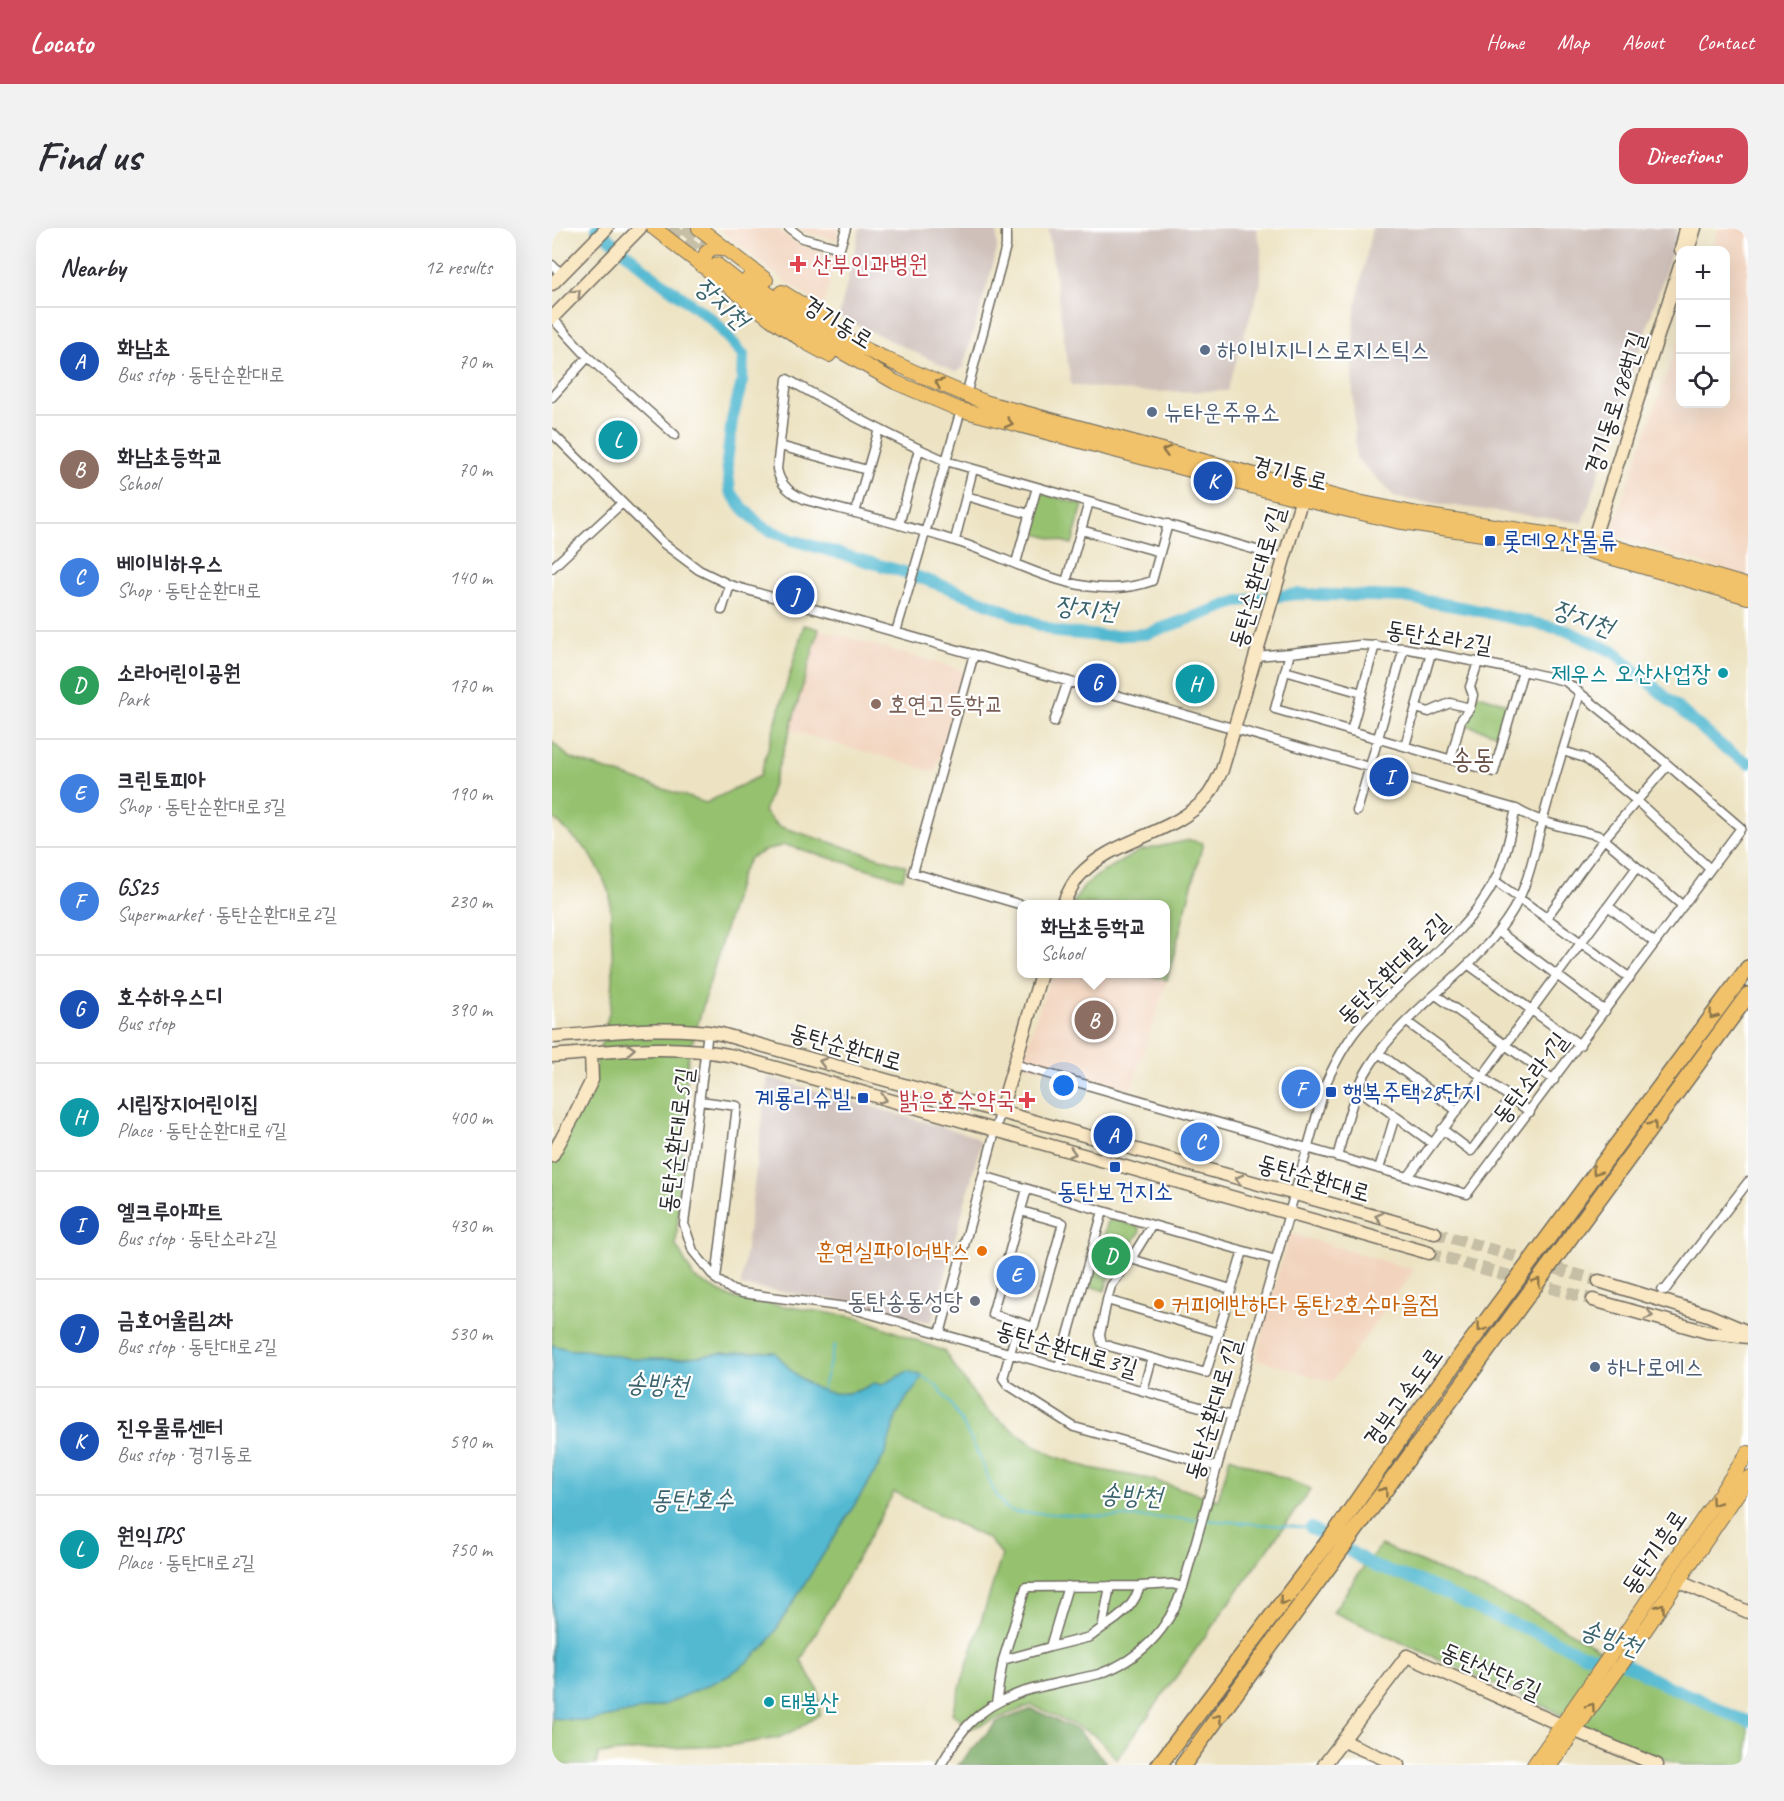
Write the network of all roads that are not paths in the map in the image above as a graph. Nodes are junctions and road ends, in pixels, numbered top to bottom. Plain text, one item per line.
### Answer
1 (607, 228) edge
2 (654, 228) edge
3 (699, 228) edge
4 (789, 228) edge
5 (846, 228) edge
6 (1006, 228) edge
7 (1686, 228) edge
8 (1695, 228) edge
9 (638, 230) edge
10 (1682, 246) edge
11 (1689, 246) edge
12 (717, 260) junction
13 (552, 265) edge
14 (562, 274) junction
15 (1676, 280) edge
16 (552, 284) edge
17 (552, 318) edge
18 (588, 357) junction
19 (966, 395) junction
20 (552, 397) edge
21 (961, 410) junction
22 (879, 429) junction
23 (552, 433) edge
24 (675, 435) dead end
25 (780, 446) junction
26 (919, 449) junction
27 (946, 461) junction
28 (974, 469) junction
29 (867, 471) junction
30 (1037, 487) junction
31 (1303, 494) junction
32 (966, 496) junction
33 (1089, 502) junction
34 (622, 503) junction
35 (855, 513) junction
36 (1029, 514) junction
37 (1168, 524) junction
38 (898, 525) junction
39 (1081, 530) junction
40 (925, 532) junction
41 (955, 540) junction
42 (1591, 546) junction
43 (1161, 552) junction
44 (1284, 558) junction
45 (1016, 563) junction
46 (552, 568) edge
47 (1066, 582) junction
48 (730, 585) junction
49 (1748, 586) edge
50 (1748, 597) edge
51 (722, 610) dead end
52 (896, 632) junction
53 (1375, 645) junction
54 (1404, 648) junction
55 (1290, 653) junction
56 (1431, 653) junction
57 (974, 654) junction
58 (1256, 656) junction
59 (1478, 662) junction
60 (1285, 671) junction
61 (1523, 671) junction
62 (1068, 681) junction
63 (1362, 693) junction
64 (1580, 693) junction
65 (1416, 708) junction
66 (1470, 708) junction
67 (1054, 722) dead end
68 (1234, 729) junction
69 (1351, 731) junction
70 (1378, 739) junction
71 (1405, 746) junction
72 (1563, 751) junction
73 (1451, 759) junction
74 (1668, 765) junction
75 (1370, 768) junction
76 (1637, 801) junction
77 (1516, 809) junction
78 (1357, 811) dead end
79 (1542, 821) junction
80 (1604, 839) junction
81 (1637, 867) junction
82 (1710, 869) junction
83 (1495, 880) junction
84 (1520, 897) junction
85 (1065, 900) edge
86 (1017, 904) edge
87 (1608, 906) junction
88 (1683, 906) junction
89 (1547, 917) junction
90 (1499, 932) junction
91 (1581, 942) junction
92 (1655, 943) junction
93 (1469, 964) junction
94 (1748, 968) edge
95 (1557, 975) junction
96 (1040, 978) edge
97 (1630, 978) junction
98 (1436, 995) junction
99 (1748, 995) edge
100 (1531, 1010) junction
101 (1605, 1011) junction
102 (1407, 1022) junction
103 (708, 1032) junction
104 (552, 1037) edge
105 (1505, 1044) junction
106 (1580, 1046) junction
107 (706, 1051) junction
108 (591, 1053) junction
109 (1379, 1053) junction
110 (552, 1056) edge
111 (1014, 1064) junction
112 (1481, 1076) junction
113 (1554, 1080) junction
114 (1358, 1089) junction
115 (1510, 1098) junction
116 (700, 1101) junction
117 (963, 1102) junction
118 (1456, 1110) junction
119 (1530, 1112) junction
120 (1000, 1113) junction
121 (1395, 1116) junction
122 (958, 1120) junction
123 (1442, 1130) junction
124 (995, 1131) junction
125 (1103, 1141) junction
126 (1039, 1143) junction
127 (1432, 1143) junction
128 (1308, 1149) junction
129 (552, 1155) edge
130 (1337, 1157) junction
131 (1379, 1169) junction
132 (983, 1176) junction
133 (1408, 1177) junction
134 (1748, 1182) edge
135 (1027, 1189) junction
136 (1295, 1194) junction
137 (1020, 1211) junction
138 (1103, 1211) junction
139 (1289, 1214) junction
140 (1152, 1225) junction
141 (1435, 1233) tunnel mouth
142 (1243, 1251) junction
143 (1429, 1253) tunnel mouth
144 (1131, 1259) junction
145 (1276, 1260) junction
146 (716, 1279) junction
147 (1599, 1281) tunnel mouth
148 (1232, 1289) junction
149 (1662, 1290) dead end
150 (1107, 1300) junction
151 (1593, 1300) tunnel mouth
152 (1019, 1322) junction
153 (1748, 1332) edge
154 (1219, 1333) junction
155 (940, 1334) junction
156 (1748, 1337) edge
157 (1010, 1353) junction
158 (1152, 1358) junction
159 (1059, 1367) junction
160 (1143, 1391) junction
161 (1232, 1416) junction
162 (1748, 1453) edge
163 (1217, 1467) junction
164 (1748, 1478) edge
165 (1343, 1534) junction
166 (1678, 1581) junction
167 (1140, 1586) junction
168 (1068, 1587) junction
169 (1110, 1587) junction
170 (1183, 1587) junction
171 (1748, 1612) edge
172 (1102, 1628) junction
173 (1050, 1647) junction
174 (1003, 1660) junction
175 (1601, 1681) junction
176 (996, 1703) junction
177 (1568, 1728) junction
178 (1343, 1741) junction
179 (941, 1765) edge
180 (1159, 1765) edge
181 (1183, 1765) edge
182 (1324, 1765) edge
183 (1398, 1765) edge
184 (1534, 1765) edge
185 (1550, 1765) edge
186 (1657, 1765) edge

1 - 14 main road
2 - 12 main road
3 - 12 main road
4 - 5 street
6 - 19 street
7 - 10 main road
8 - 11 main road
17 -> 9 main road
19 -> 12 main road, 경기동로
12 - 21 main road, 경기동로
13 - 14 street
14 - 16 main road
15 - 42 main road, 경기동로186번길
17 - 18 street
18 - 20 street
18 - 24 street
31 -> 19 main road, 경기동로
21 - 27 street
21 -> 31 main road, 경기동로
22 - 25 street
22 - 26 street
22 - 29 street
23 - 34 street
25 - 29 street
25 - 35 street
26 - 27 street
26 - 38 street
27 - 28 street
27 - 40 street
28 - 30 street
28 - 32 street
29 - 35 street
30 - 33 street
30 - 36 street
31 - 42 main road, 경기동로
31 - 44 main road, 동탄순환대로4길
32 - 36 street
32 - 41 street
33 - 37 street
33 - 39 street
34 - 46 street
34 - 48 street
35 - 38 street
36 - 45 street
37 - 43 street
37 - 44 street
38 - 40 street
39 - 43 street
39 - 47 street
40 - 41 street
40 - 52 street
41 - 45 street
42 - 49 main road, 경기동로
42 - 50 main road, 경기동로
43 - 47 street
44 - 58 main road, 동탄순환대로4길
45 - 47 street
48 - 51 street
48 - 52 street
52 - 57 street
53 - 54 street, 동탄소라2길
53 - 55 street, 동탄소라2길
53 - 63 street
54 - 56 street, 동탄소라2길
54 - 70 street
55 - 58 street
55 - 60 street, 동탄소라2길
56 - 59 street, 동탄소라2길
56 - 65 street
57 - 62 street
57 - 86 street
58 - 68 main road, 동탄순환대로4길
59 - 61 street, 동탄소라2길
59 - 66 street
60 - 63 street
60 - 69 street, 동탄소라2길
61 - 64 street, 동탄소라1길
61 - 73 street, 동탄소라2길
62 - 67 street
62 - 68 street
63 - 69 street
64 - 72 street
64 - 74 street, 동탄소라1길
65 - 66 street
65 - 71 street
66 - 73 street
68 - 75 street
68 - 85 main road, 동탄순환대로4길
69 - 70 street, 동탄소라2길
70 - 71 street, 동탄소라2길
70 - 75 street
71 - 73 street, 동탄소라2길
72 - 76 street
72 - 79 street
74 - 76 street
74 - 82 street, 동탄소라1길
75 - 77 street
75 - 78 street
76 - 80 street
76 - 82 street
77 - 79 street
77 - 83 street, 동탄순환대로2길
79 - 80 street
79 - 84 street
80 - 81 street
80 - 89 street
81 - 87 street
81 - 88 street
82 - 88 street, 동탄소라1길
83 - 84 street
83 - 128 street, 동탄순환대로2길
84 - 89 street
84 - 90 street
87 - 91 street
87 - 92 street
88 - 92 street, 동탄소라1길
89 - 91 street
90 - 93 street
90 - 95 street
91 - 95 street
91 - 97 street
92 - 97 street, 동탄소라1길
93 - 98 street
93 - 100 street
94 -> 165 highway, 경부고속도로
95 - 100 street
95 - 101 street
96 - 111 main road
97 - 101 street, 동탄소라1길
98 - 102 street
98 - 105 street
165 -> 99 highway, 경부고속도로
100 - 105 street
100 - 106 street
101 - 106 street, 동탄소라1길
102 - 109 street
102 - 112 street
103 - 104 main road, 동탄순환대로
103 - 107 street, 동탄순환대로5길
117 -> 103 main road, 동탄순환대로
105 - 112 street
105 - 113 street
106 - 113 street, 동탄소라1길
108 -> 107 main road, 동탄순환대로
107 - 116 street, 동탄순환대로5길
107 -> 122 main road, 동탄순환대로
108 - 110 main road, 동탄순환대로
108 - 129 main road
109 - 114 street
109 - 118 street
111 - 120 main road
111 - 128 street, 동탄소라1길
112 - 115 street
112 - 118 street
113 - 119 street, 동탄소라1길
114 - 121 street
114 - 130 street
115 - 119 street
115 - 123 street
116 - 146 street, 동탄순환대로5길
116 - 146 street
117 - 120 main road, 동탄순환대로
117 - 122 main road
118 - 123 street
119 - 133 street, 동탄소라1길
120 - 124 street
120 - 125 main road, 동탄순환대로
121 - 127 street
121 - 131 street
122 - 124 main road, 동탄순환대로
123 - 127 street
124 - 126 main road, 동탄순환대로
124 - 132 street
125 - 126 main road
136 -> 125 main road, 동탄순환대로
126 -> 139 main road, 동탄순환대로
127 - 133 street
128 - 130 street, 동탄소라1길
128 - 136 street, 동탄순환대로2길
130 - 131 street, 동탄소라1길
131 - 133 street, 동탄소라1길
132 - 135 street
132 - 155 street
134 - 149 street
135 - 137 street
135 - 138 street
136 - 139 street, 동탄순환대로2길
141 -> 136 main road, 동탄순환대로
137 - 152 street
137 - 152 street
138 - 140 street
138 - 159 street
139 - 143 main road, 동탄순환대로
139 - 145 street, 동탄순환대로1길
140 - 142 street
140 - 144 street
142 - 145 street
142 - 148 street
144 - 148 street
144 - 150 street
145 - 161 street, 동탄순환대로1길
146 - 155 street, 동탄순환대로5길
147 - 153 main road
148 - 154 street
150 - 154 street
150 - 158 street
151 -> 156 main road
152 - 157 street
154 - 158 street
155 - 157 street, 동탄순환대로3길
157 - 159 street, 동탄순환대로3길
157 - 163 street
158 - 160 street
159 - 160 street, 동탄순환대로3길
160 - 161 street, 동탄순환대로3길
161 - 163 street, 동탄순환대로1길
162 -> 175 main road, 동탄기흥로
163 - 170 street, 동탄순환대로1길
164 - 166 main road, 동탄기흥로
165 -> 180 highway, 경부고속도로
181 -> 165 highway, 경부고속도로
166 - 171 main road
175 -> 166 main road, 동탄기흥로
167 - 169 street
167 - 170 street
167 - 172 street
168 - 169 street
168 - 173 street
168 - 174 street
169 - 172 street
170 - 176 street, 동탄순환대로1길
172 - 173 street
173 - 174 street
174 - 176 street
175 - 177 main road, 동탄기흥로
176 - 179 street, 동탄순환대로1길
177 - 178 main road, 동탄산단6길
177 - 184 main road, 동탄기흥로
177 - 185 main road, 동탄기흥로
177 - 186 main road, 동탄산단6길
178 - 182 main road, 동탄산단6길
178 - 183 main road

